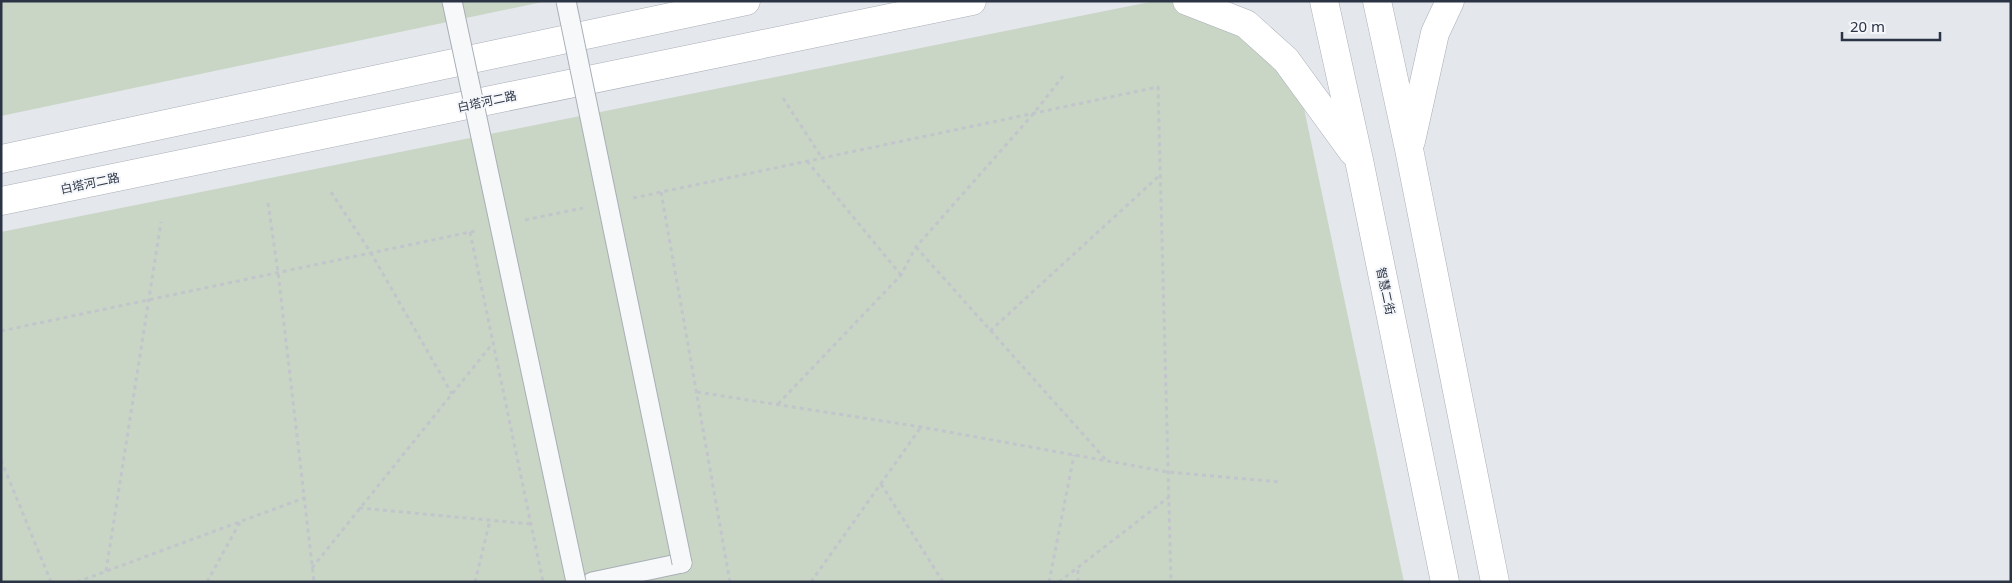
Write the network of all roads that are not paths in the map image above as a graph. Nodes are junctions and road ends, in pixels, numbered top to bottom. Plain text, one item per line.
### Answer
1 (452, 1) edge
2 (566, 1) edge
3 (746, 1) edge
4 (972, 1) edge
5 (1187, 1) edge
6 (1324, 1) edge
7 (1376, 1) edge
8 (1450, 1) edge
9 (1409, 150) junction
10 (1, 159) edge
11 (1359, 160) junction
12 (1, 201) edge
13 (576, 582) edge
14 (592, 582) edge
15 (1445, 582) edge
16 (1495, 582) edge

1 - 13 street, bridge
2 - 14 street, bridge
3 - 10 main road
4 - 12 main road, 白塔河二路
5 - 11 main road
6 - 11 main road, 智慧二街
7 - 9 main road
8 - 9 main road
9 - 16 main road
11 - 15 main road, 智慧二街

